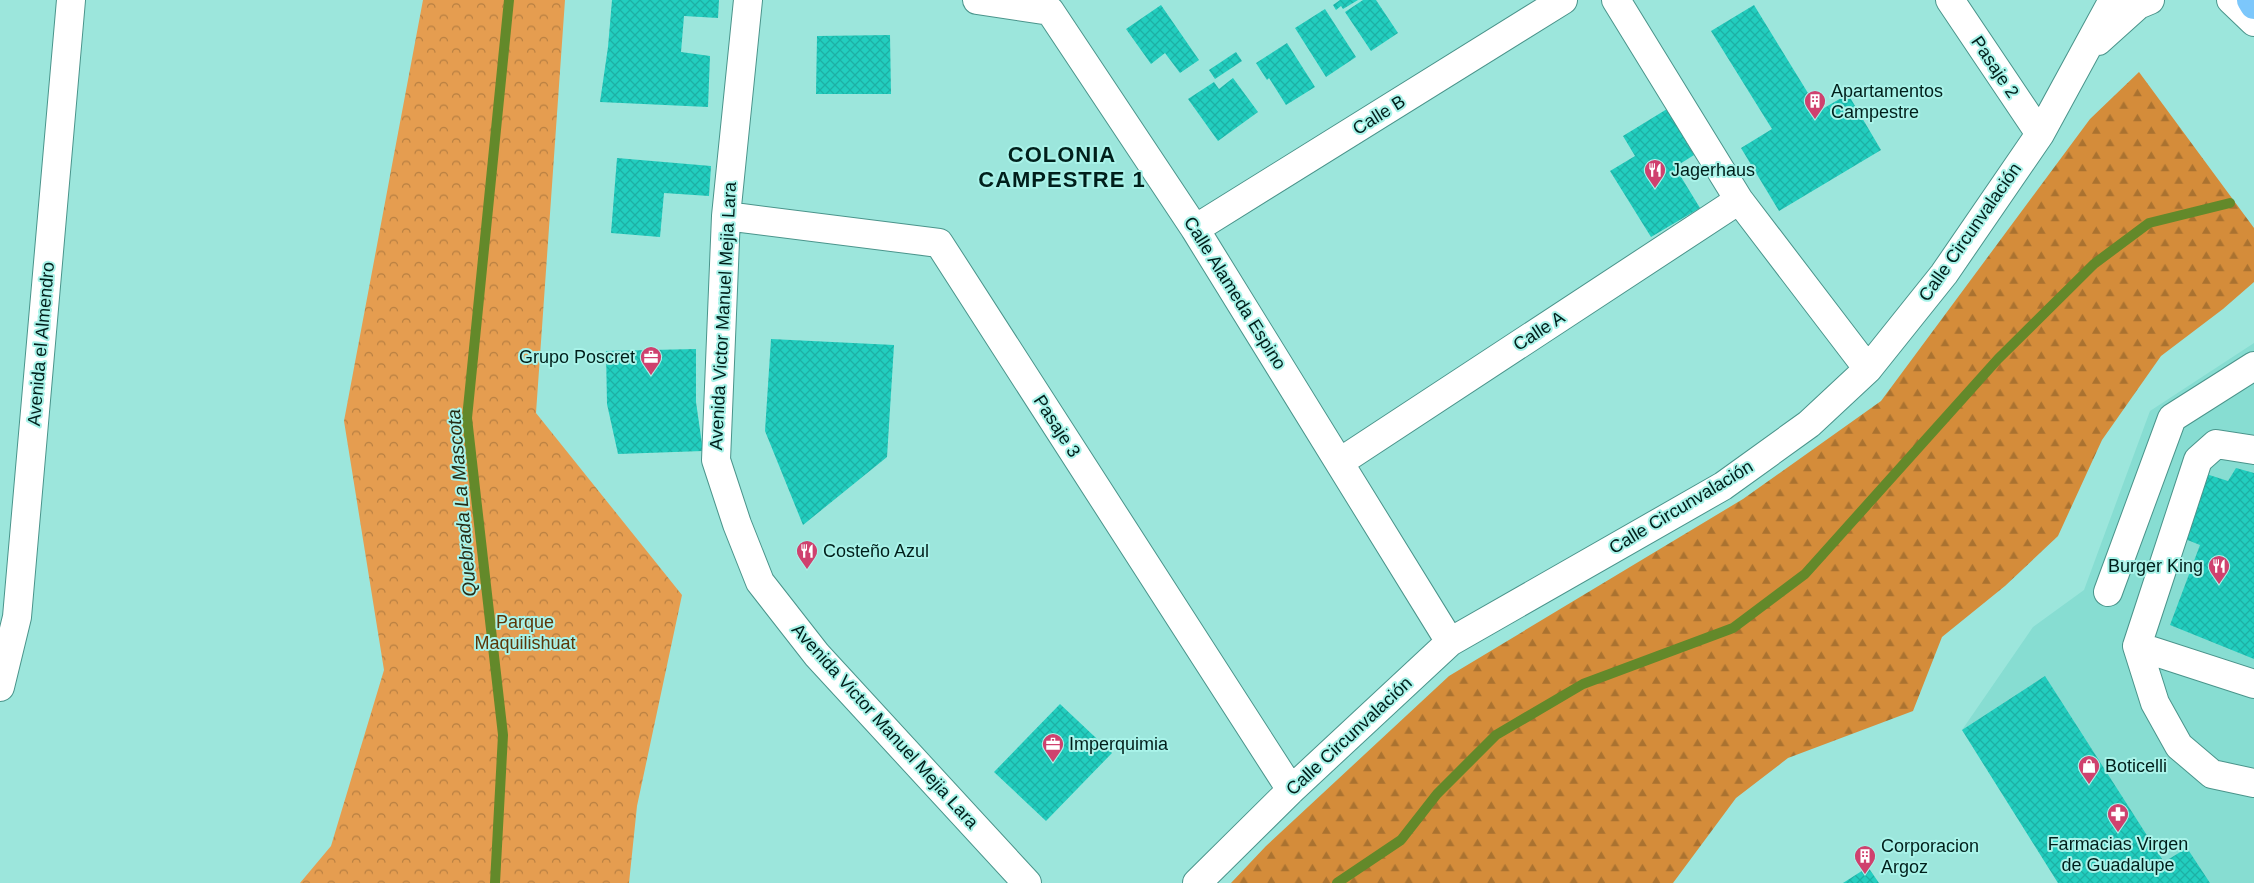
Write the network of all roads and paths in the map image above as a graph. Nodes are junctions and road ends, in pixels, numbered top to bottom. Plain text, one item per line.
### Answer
1 (71, 0) edge
2 (748, 0) edge
3 (977, 0) edge
4 (1563, 0) edge
5 (1616, 0) edge
6 (1950, 0) edge
7 (2113, 0) edge
8 (2150, 0) edge
9 (2231, 0) edge
10 (2251, 0) edge
11 (2254, 5) edge
12 (1059, 6) edge
13 (2254, 22) edge
14 (2084, 54) junction
15 (2040, 134) junction
16 (1738, 200) junction
17 (726, 216) junction
18 (1195, 229) junction
19 (2254, 366) edge
20 (1868, 370) junction
21 (2254, 450) edge
22 (1340, 462) junction
23 (2108, 592) dead end
24 (1450, 642) junction
25 (2137, 646) junction
26 (2254, 684) edge
27 (0, 687) edge
28 (2254, 783) edge
29 (1291, 790) junction
30 (1027, 883) edge
31 (1197, 883) edge

1 - 27 street, Avenida el Almendro
2 - 17 street, Avenida Victor Manuel Mejia Lara
3 - 12 street, Calle Alameda Espino
4 - 18 street, Calle B
5 - 16 street
6 - 15 street, Pasaje 2
7 - 14 street, Calle Circunvalación
8 - 14 street, Calle Circunvalación
9 - 13 street
10 - 11 main road
12 - 18 street, Calle Alameda Espino
14 - 15 street, Calle Circunvalación
15 - 20 street, Calle Circunvalación
16 - 20 street
16 - 22 street, Calle A
17 - 29 street, Pasaje 3
17 - 30 street, Avenida Victor Manuel Mejia Lara
18 - 22 street, Calle Alameda Espino
19 - 23 street
20 - 24 street, Calle Circunvalación
21 - 25 street
22 - 24 street, Calle Alameda Espino
24 - 29 street, Calle Circunvalación
25 - 26 street
25 - 28 street
29 - 31 street, Calle Circunvalación

